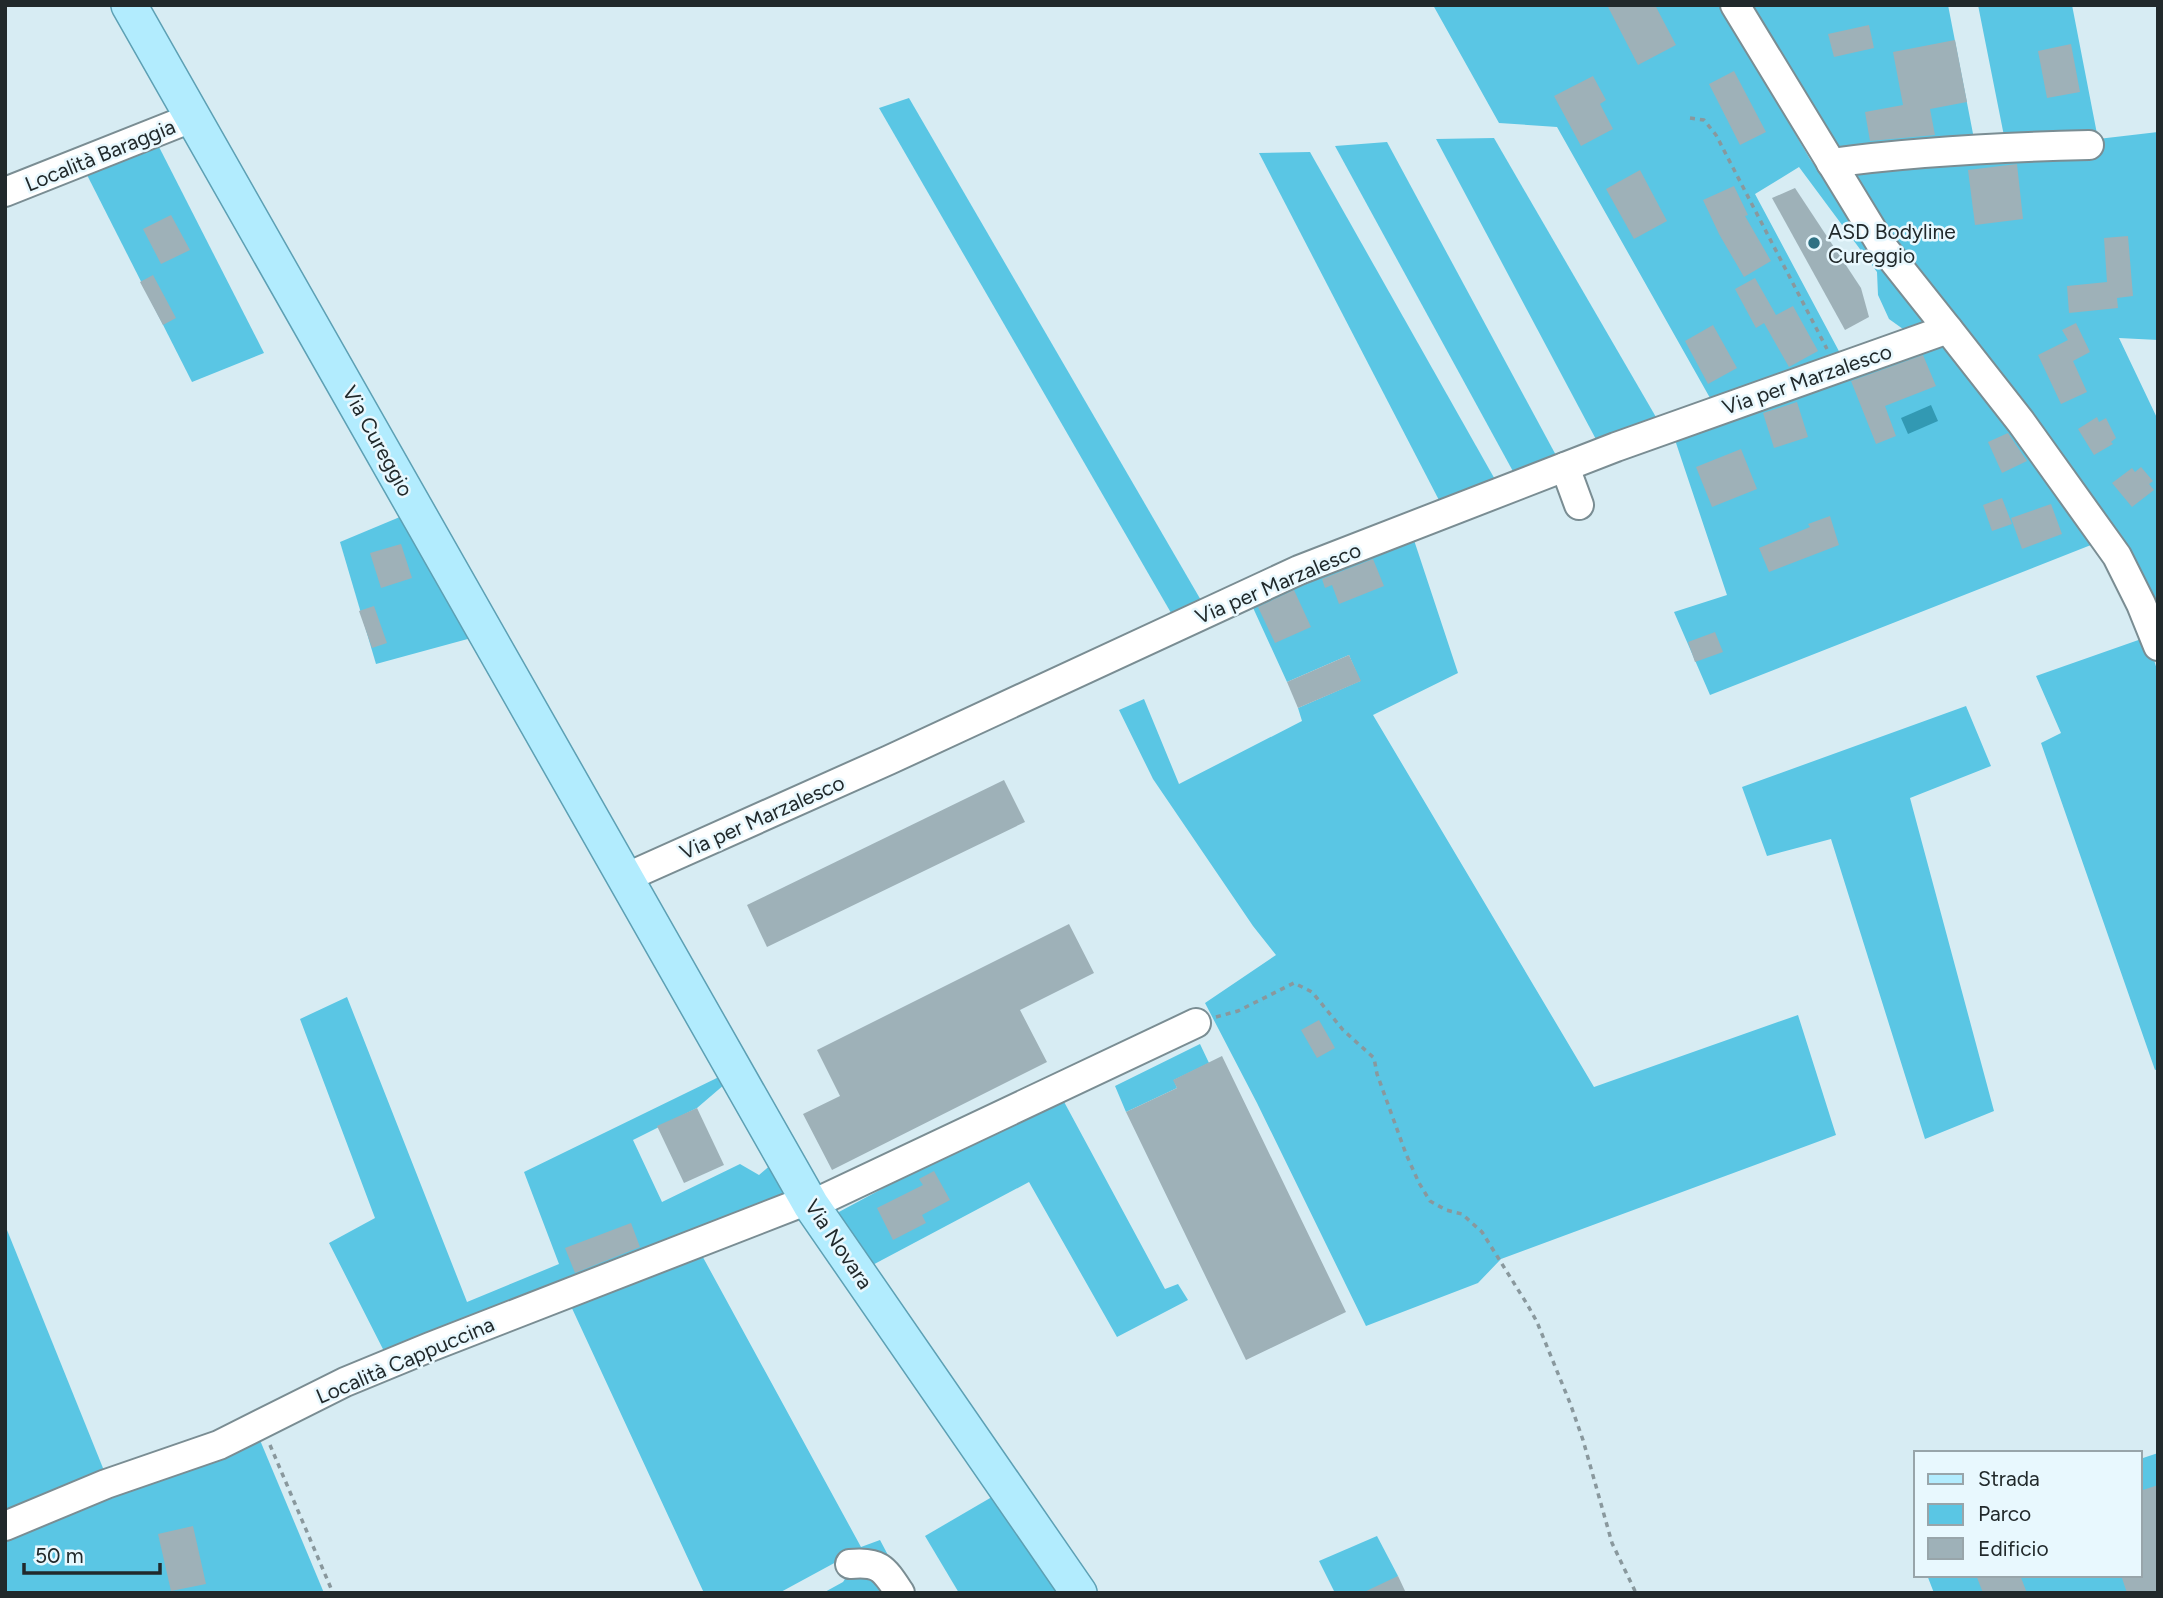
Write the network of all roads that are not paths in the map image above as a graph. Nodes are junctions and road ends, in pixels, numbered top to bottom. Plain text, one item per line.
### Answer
1 (130, 5) edge
2 (1735, 5) edge
3 (194, 117) junction
4 (2090, 145) dead end
5 (1830, 163) junction
6 (5, 192) edge
7 (1948, 329) junction
8 (1565, 467) junction
9 (1579, 505) dead end
10 (2158, 646) edge
11 (625, 878) junction
12 (1196, 1023) road end
13 (810, 1202) junction
14 (5, 1526) edge
15 (850, 1564) dead end
16 (900, 1593) edge
17 (1079, 1593) edge

1 - 3 main road, Via Cureggio
2 - 5 street
3 - 6 street, Località Baraggia
3 - 11 main road, Via Cureggio
4 - 5 street
5 - 7 street
7 - 8 street, Via per Marzalesco
7 - 10 street
8 - 9 street
8 - 11 street, Via per Marzalesco
11 - 13 main road, Via Novara
12 - 13 street, Località Cappuccina
13 - 14 street, Località Cappuccina
13 - 17 main road, Via Novara
15 - 16 street

